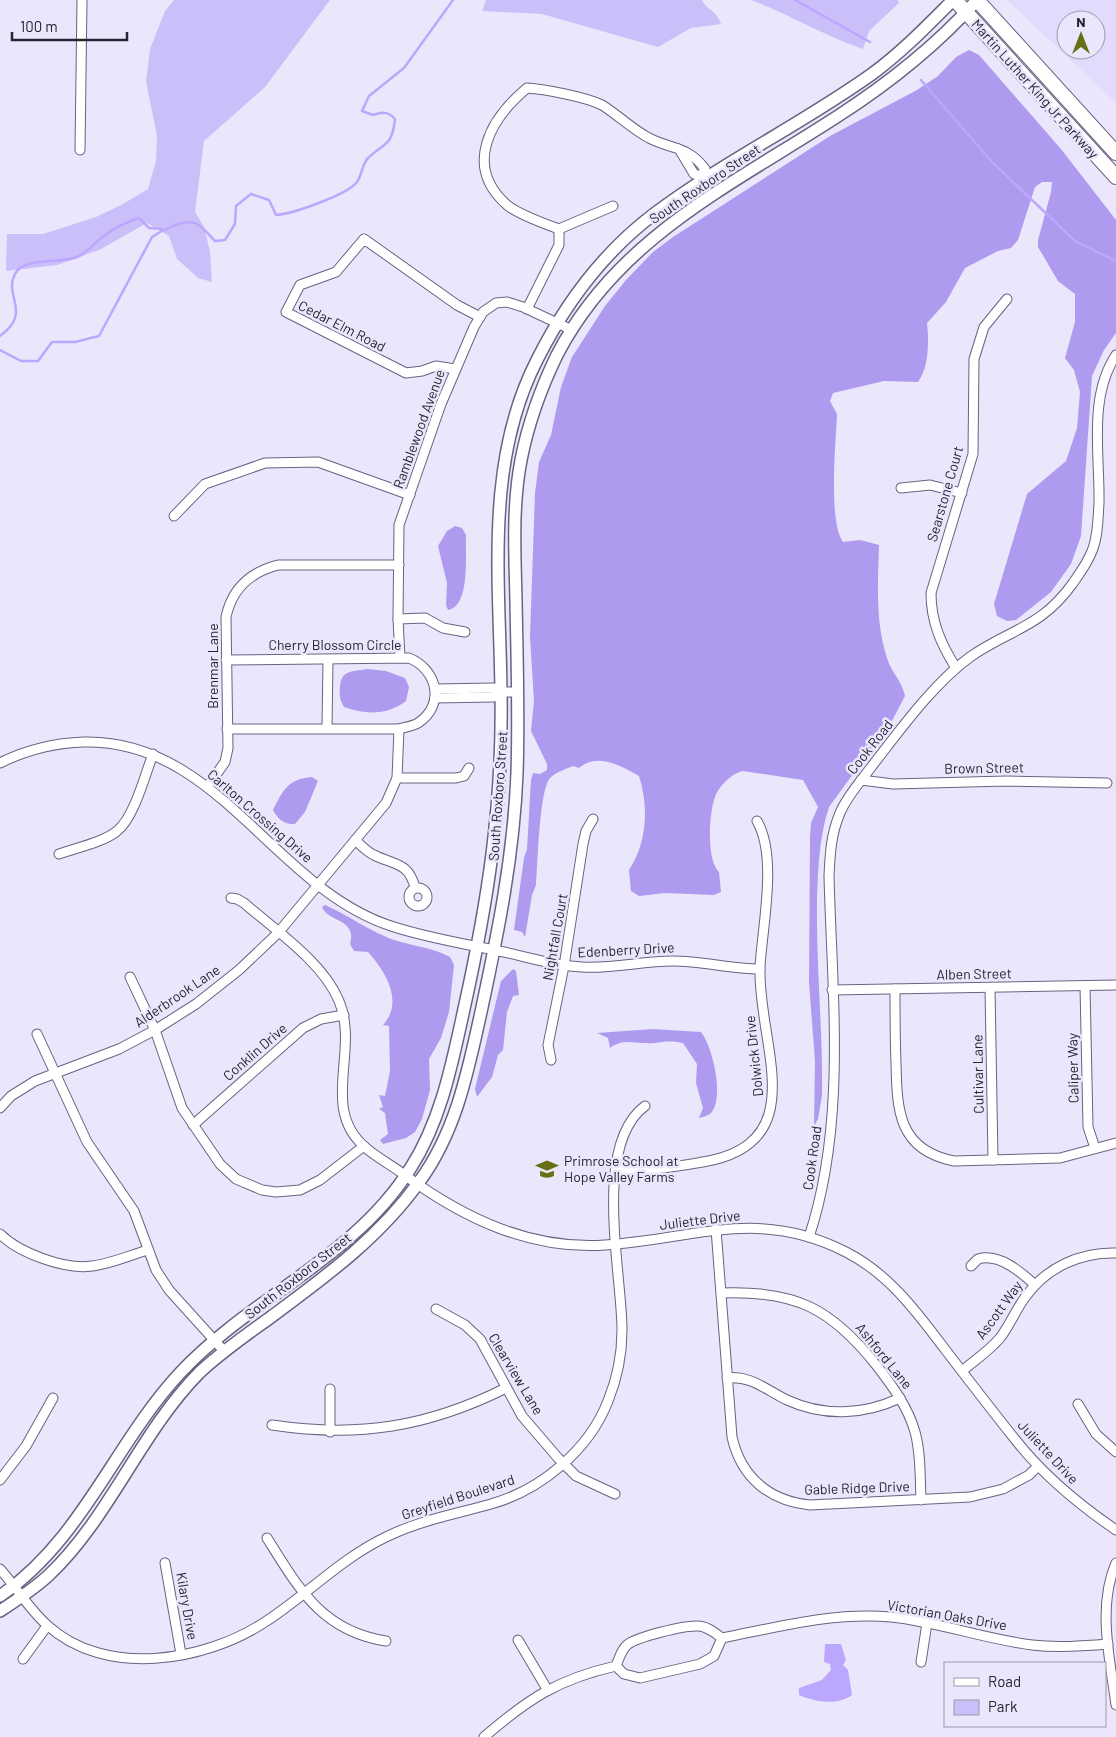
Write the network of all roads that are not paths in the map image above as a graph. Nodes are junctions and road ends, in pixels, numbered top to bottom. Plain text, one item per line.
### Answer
1 (82, 0) edge
2 (954, 0) edge
3 (977, 0) edge
4 (966, 12) junction
5 (80, 150) dead end
6 (1116, 153) edge
7 (1116, 177) edge
8 (703, 178) junction
9 (613, 206) dead end
10 (559, 229) junction
11 (1008, 299) dead end
12 (527, 309) junction
13 (480, 317) junction
14 (556, 322) junction
15 (572, 330) junction
16 (1116, 355) edge
17 (455, 369) junction
18 (901, 488) dead end
19 (962, 493) junction
20 (410, 495) junction
21 (174, 516) dead end
22 (399, 565) junction
23 (398, 619) junction
24 (465, 632) dead end
25 (400, 658) junction
26 (226, 660) junction
27 (328, 660) junction
28 (956, 668) junction
29 (500, 692) junction
30 (517, 692) junction
31 (435, 693) junction
32 (327, 728) junction
33 (227, 729) junction
34 (400, 729) junction
35 (153, 754) junction
36 (0, 763) edge
37 (469, 768) dead end
38 (397, 778) junction
39 (861, 780) junction
40 (1107, 783) dead end
41 (207, 787) junction
42 (593, 819) dead end
43 (757, 821) dead end
44 (355, 840) junction
45 (59, 854) dead end
46 (318, 885) junction
47 (415, 888) dead end
48 (231, 898) dead end
49 (278, 933) junction
50 (478, 947) junction
51 (494, 950) junction
52 (564, 966) junction
53 (760, 969) junction
54 (130, 977) dead end
55 (1116, 985) edge
56 (1085, 986) junction
57 (990, 988) junction
58 (895, 989) junction
59 (832, 990) junction
60 (344, 1015) junction
61 (155, 1030) junction
62 (37, 1034) dead end
63 (551, 1060) dead end
64 (55, 1073) junction
65 (645, 1106) dead end
66 (0, 1108) edge
67 (193, 1125) junction
68 (1116, 1143) edge
69 (364, 1146) junction
70 (1095, 1148) junction
71 (993, 1160) junction
72 (616, 1169) junction
73 (406, 1176) junction
74 (417, 1185) junction
75 (716, 1229) junction
76 (0, 1234) edge
77 (809, 1237) junction
78 (615, 1244) junction
79 (148, 1250) junction
80 (1116, 1253) edge
81 (971, 1266) dead end
82 (1035, 1284) junction
83 (721, 1293) junction
84 (436, 1309) dead end
85 (215, 1340) junction
86 (224, 1351) junction
87 (962, 1371) junction
88 (727, 1378) junction
89 (330, 1388) dead end
90 (506, 1388) junction
91 (53, 1398) dead end
92 (900, 1398) junction
93 (1078, 1404) dead end
94 (272, 1425) dead end
95 (330, 1432) junction
96 (1116, 1452) edge
97 (564, 1463) junction
98 (1038, 1466) junction
99 (0, 1480) edge
100 (615, 1494) dead end
101 (921, 1500) junction
102 (1116, 1530) edge
103 (267, 1538) dead end
104 (165, 1563) dead end
105 (1116, 1563) edge
106 (0, 1569) edge
107 (14, 1586) junction
108 (302, 1593) junction
109 (0, 1596) edge
110 (22, 1596) junction
111 (0, 1611) edge
112 (927, 1623) junction
113 (48, 1626) junction
114 (722, 1638) junction
115 (518, 1640) dead end
116 (386, 1641) dead end
117 (1108, 1644) junction
118 (181, 1654) junction
119 (23, 1659) dead end
120 (921, 1662) dead end
121 (616, 1666) junction
122 (547, 1689) junction
123 (1116, 1705) edge
124 (484, 1737) edge

1 - 5 street
2 - 4 main road, Martin Luther King Jr Parkway
2 - 8 street, South Roxboro Street
3 - 4 street, South Roxboro Street
3 - 6 main road, Martin Luther King Jr Parkway
4 - 7 main road, Martin Luther King Jr Parkway
4 - 15 street, South Roxboro Street
8 - 10 street
8 - 14 street, South Roxboro Street
9 - 10 street
10 - 12 street
11 - 19 street, Searstone Court
12 - 13 street, Ramblewood Avenue
12 - 14 street, Ramblewood Avenue
13 - 17 street, Ramblewood Avenue
13 - 17 street, Cedar Elm Road
14 - 15 street, Ramblewood Avenue
14 - 29 street, South Roxboro Street
15 - 30 street, South Roxboro Street
16 - 28 street, Cook Road
17 - 20 street, Ramblewood Avenue
18 - 19 street
19 - 28 street, Searstone Court
20 - 21 street
20 - 22 street, Ramblewood Avenue
22 - 23 street, Ramblewood Avenue
22 - 26 street, Brenmar Lane
23 - 24 street
23 - 25 street, Ramblewood Avenue
25 - 27 street, Cherry Blossom Circle
25 - 31 street, Cherry Blossom Circle
26 - 27 street, Cherry Blossom Circle
26 - 33 street, Brenmar Lane
27 - 32 street
28 - 39 street, Cook Road
29 - 30 street
29 - 31 street
29 - 50 street, South Roxboro Street
30 - 51 street, South Roxboro Street
31 - 34 street
32 - 33 street
32 - 34 street
33 - 41 street, Brenmar Lane
34 - 38 street
35 - 36 street, Carlton Crossing Drive
35 - 41 street, Carlton Crossing Drive
35 - 45 street
37 - 38 street
38 - 44 street, Alderbrook Lane
39 - 40 street, Brown Street
39 - 59 street, Cook Road
41 - 46 street, Carlton Crossing Drive
42 - 52 street, Nightfall Court
43 - 53 street, Dolwick Drive
44 - 46 street, Alderbrook Lane
44 - 47 street
46 - 49 street, Alderbrook Lane
46 - 50 street, Carlton Crossing Drive
48 - 49 street, Juliette Drive
49 - 60 street, Juliette Drive
49 - 61 street, Alderbrook Lane
50 - 51 street, Carlton Crossing Drive
50 - 73 street, South Roxboro Street
51 - 52 street, Edenberry Drive
51 - 74 street, South Roxboro Street
52 - 53 street, Edenberry Drive
52 - 63 street, Nightfall Court
53 - 72 street, Dolwick Drive
54 - 61 street
55 - 56 street, Alben Street
56 - 57 street, Alben Street
56 - 70 street, Caliper Way
57 - 58 street, Alben Street
57 - 71 street, Cultivar Lane
58 - 59 street, Alben Street
58 - 71 street
59 - 77 street, Cook Road
60 - 67 street, Conklin Drive
60 - 69 street, Juliette Drive
61 - 64 street, Alderbrook Lane
61 - 67 street
62 - 64 street
64 - 66 street, Alderbrook Lane
64 - 79 street
65 - 72 street, Greyfield Boulevard
67 - 69 street
68 - 70 street
69 - 73 street, Juliette Drive
70 - 71 street
72 - 78 street, Greyfield Boulevard
73 - 74 street, Juliette Drive
73 - 85 street, South Roxboro Street
74 - 78 street, Juliette Drive
74 - 86 street, South Roxboro Street
75 - 77 street, Juliette Drive
75 - 78 street, Juliette Drive
75 - 83 street, Gable Ridge Drive
76 - 79 street
77 - 87 street, Juliette Drive
78 - 97 street, Greyfield Boulevard
79 - 85 street
80 - 82 street, Ascott Way
81 - 82 street
82 - 87 street, Ascott Way
83 - 88 street, Gable Ridge Drive
83 - 92 street, Ashford Lane
84 - 90 street, Clearview Lane
85 - 86 street
85 - 107 street, South Roxboro Street
86 - 110 street, South Roxboro Street
87 - 98 street, Juliette Drive
88 - 92 street
88 - 101 street, Gable Ridge Drive
89 - 95 street
90 - 95 street
90 - 97 street, Clearview Lane
91 - 99 street
92 - 101 street, Ashford Lane
93 - 96 street
94 - 95 street
97 - 100 street, Clearview Lane
97 - 108 street, Greyfield Boulevard
98 - 101 street, Gable Ridge Drive
98 - 102 street, Juliette Drive
103 - 108 street
104 - 118 street, Kilary Drive
105 - 117 street
106 - 107 street
107 - 109 street, South Roxboro Street
107 - 110 street
108 - 116 street
108 - 118 street, Greyfield Boulevard
110 - 111 street, South Roxboro Street
110 - 113 street, Greyfield Boulevard
112 - 114 street, Victorian Oaks Drive
112 - 117 street, Victorian Oaks Drive
112 - 120 street
113 - 118 street, Greyfield Boulevard
113 - 119 street
114 - 121 street
114 - 121 street
115 - 122 street
117 - 123 street
121 - 122 street
122 - 124 street

